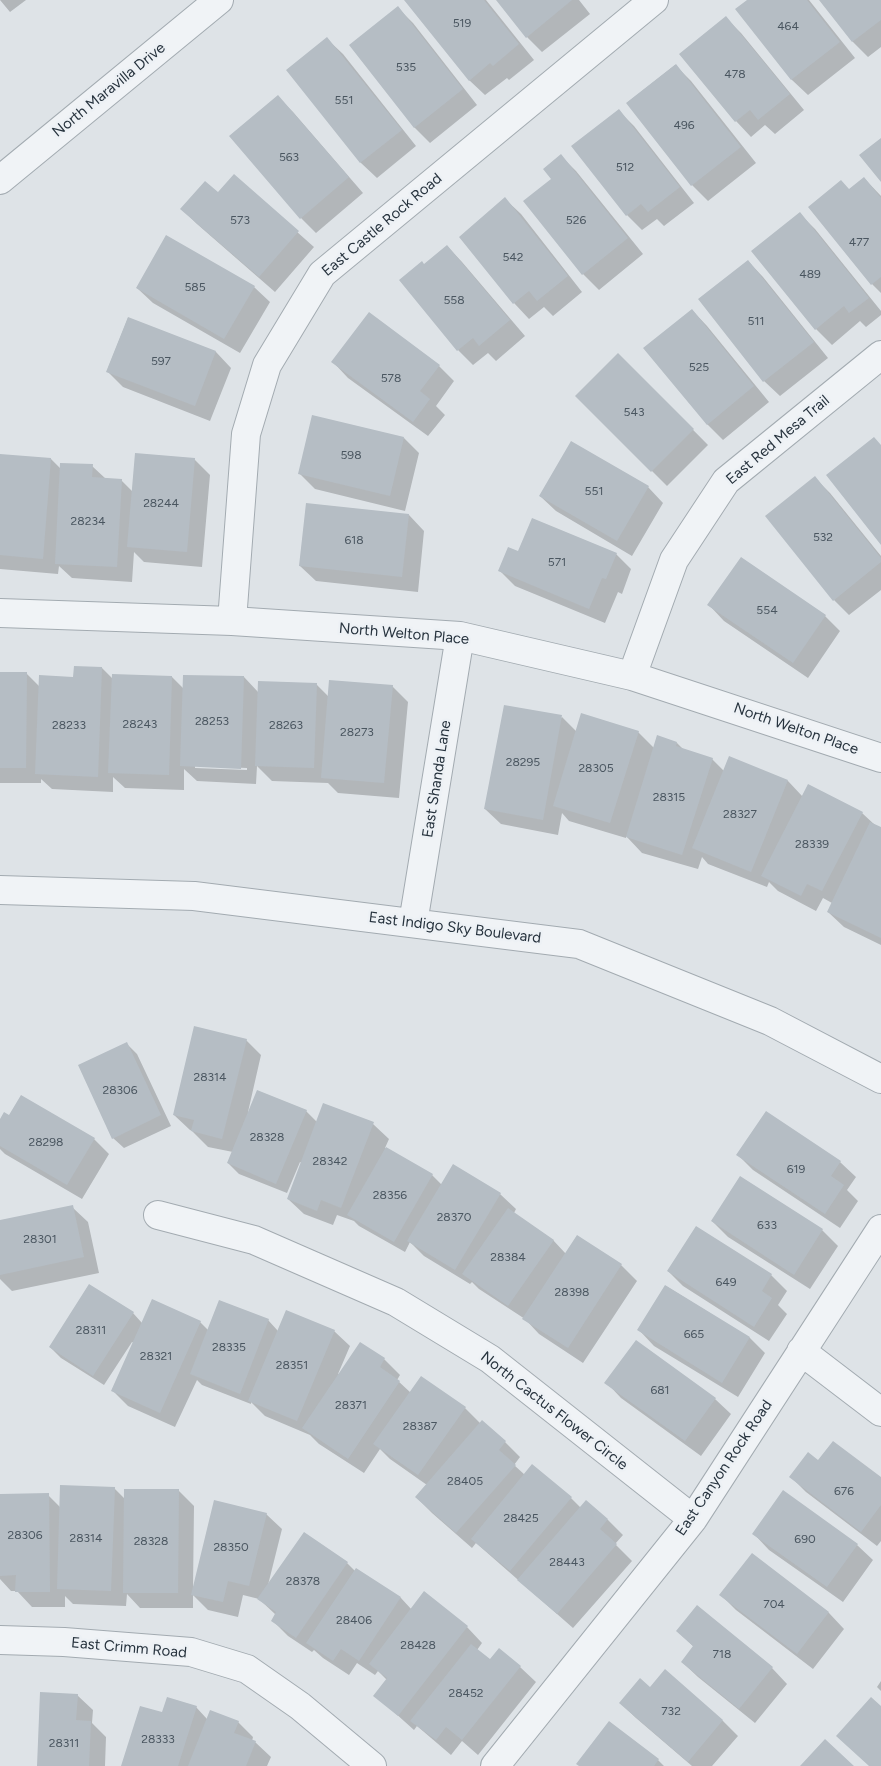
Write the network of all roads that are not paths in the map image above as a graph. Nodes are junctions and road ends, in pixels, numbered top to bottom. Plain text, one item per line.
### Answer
1 (218, 0) edge
2 (654, 0) edge
3 (0, 180) edge
4 (881, 355) edge
5 (0, 613) edge
6 (232, 621) junction
7 (460, 636) junction
8 (632, 676) junction
9 (881, 758) edge
10 (0, 890) edge
11 (413, 923) junction
12 (881, 1079) edge
13 (158, 1215) dead end
14 (881, 1229) edge
15 (801, 1351) junction
16 (881, 1412) edge
17 (693, 1519) junction
18 (0, 1640) edge
19 (372, 1766) edge
20 (495, 1766) edge

1 - 3 street, North Maravilla Drive
2 - 6 street, East Castle Rock Road
4 - 8 street, East Red Mesa Trail
5 - 6 street, North Welton Place
6 - 7 street, North Welton Place
7 - 8 street, North Welton Place
7 - 11 street, East Shanda Lane
8 - 9 street, North Welton Place
10 - 11 street, East Indigo Sky Boulevard
11 - 12 street, East Indigo Sky Boulevard
13 - 17 street, North Cactus Flower Circle
14 - 15 street, East Canyon Rock Road
15 - 16 street
15 - 17 street, East Canyon Rock Road
17 - 20 street, East Canyon Rock Road
18 - 19 street, East Crimm Road

